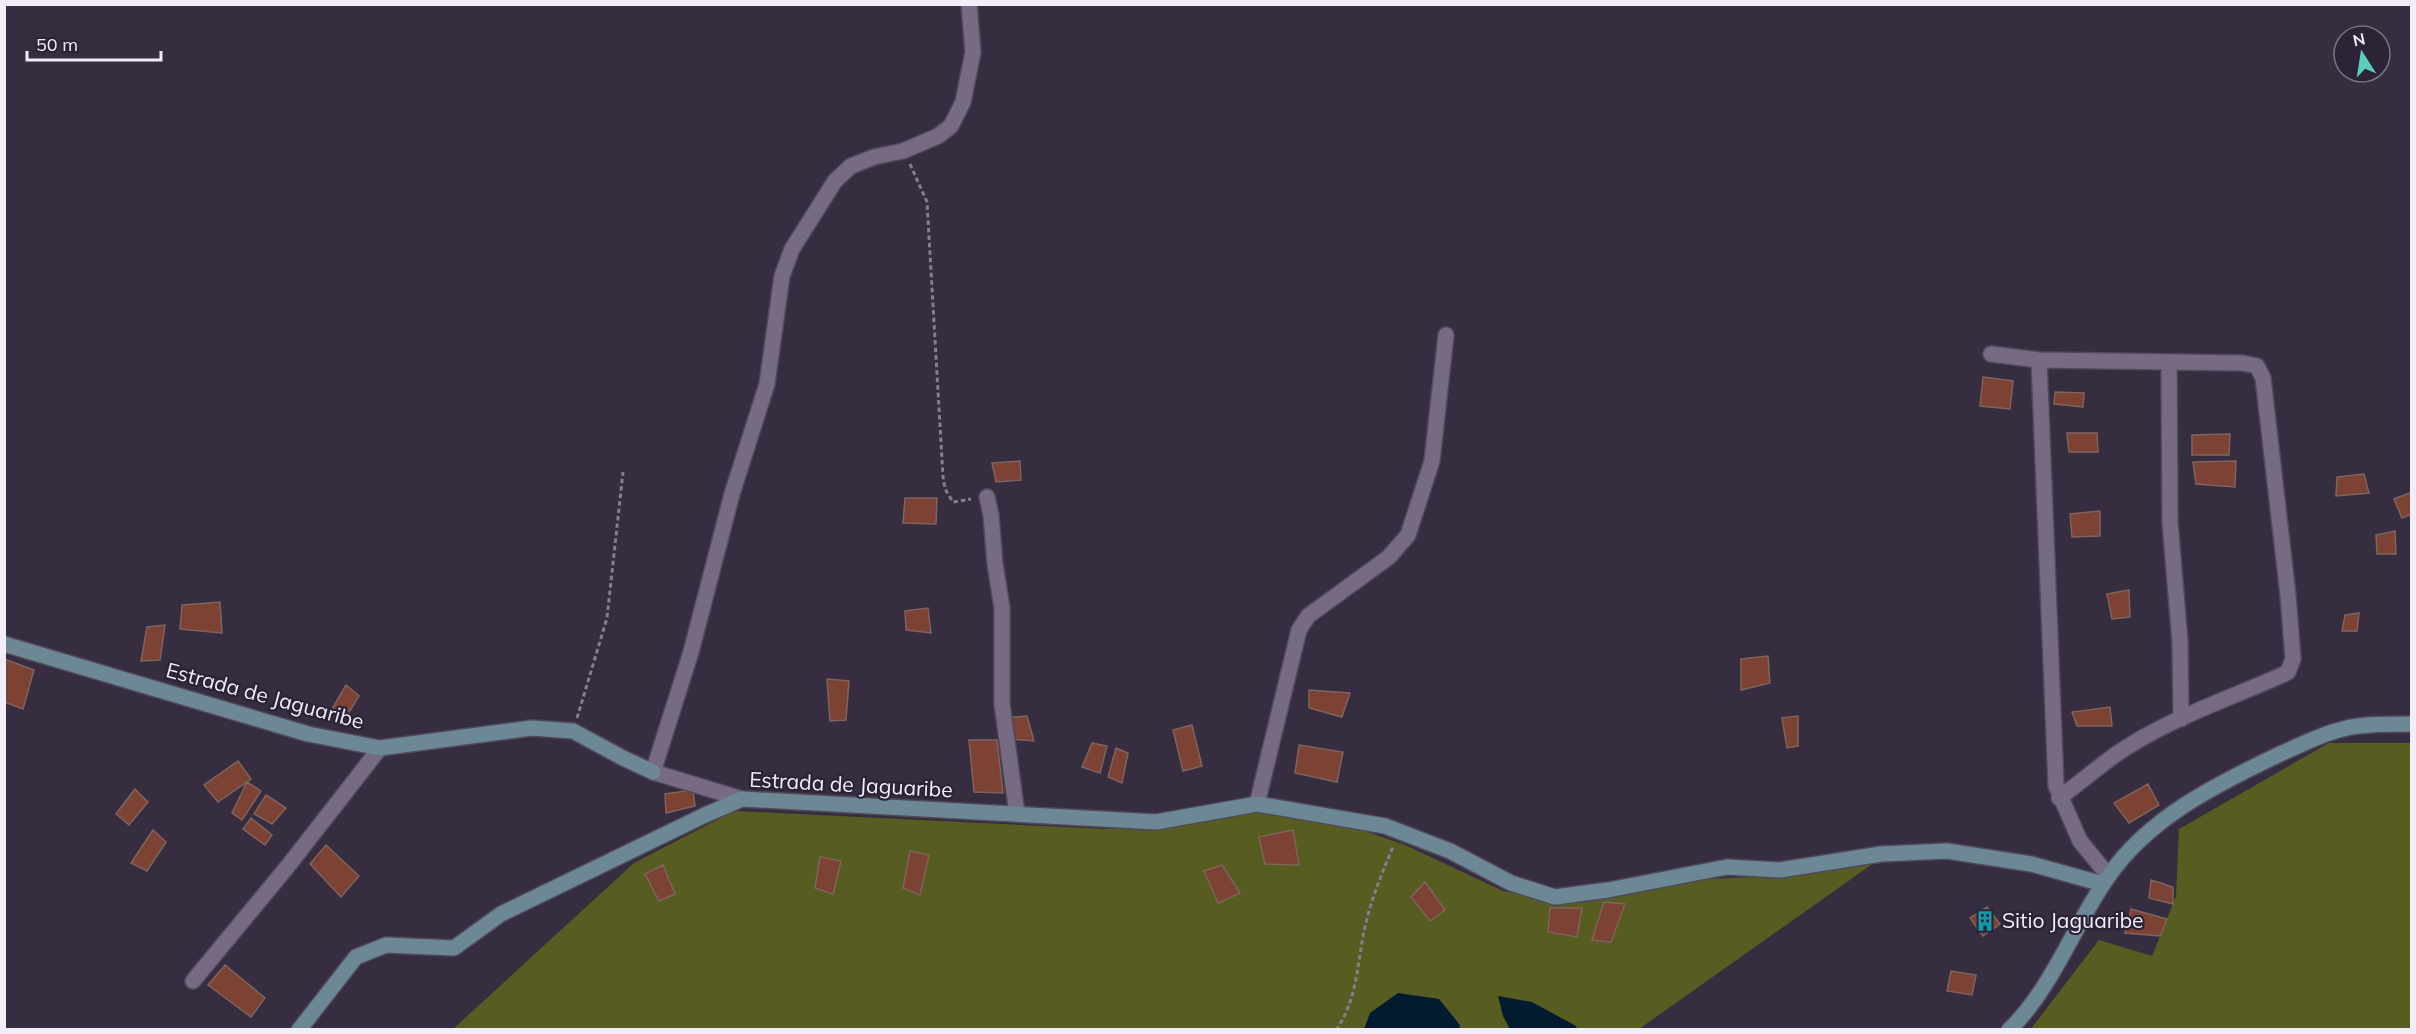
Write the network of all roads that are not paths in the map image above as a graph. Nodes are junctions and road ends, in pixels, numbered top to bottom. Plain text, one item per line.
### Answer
1 (969, 4) edge
2 (1446, 335) dead end
3 (1991, 354) dead end
4 (2039, 360) junction
5 (2169, 362) junction
6 (987, 497) road end
7 (4, 644) edge
8 (2181, 719) junction
9 (2412, 724) edge
10 (380, 748) junction
11 (653, 772) junction
12 (2059, 798) junction
13 (742, 799) junction
14 (1257, 804) junction
15 (1017, 814) junction
16 (2106, 880) junction
17 (193, 981) dead end
18 (299, 1029) edge
19 (2009, 1029) edge

1 - 11 street
2 - 14 street
3 - 4 street
4 - 5 street
4 - 12 street
5 - 8 street
5 - 8 street
6 - 15 street
7 - 10 street, Estrada de Jaguaribe
8 - 12 street
9 - 16 street
10 - 11 street, Estrada de Jaguaribe
10 - 17 street
11 - 13 street
12 - 16 street
13 - 15 street, Estrada de Jaguaribe
13 - 18 street, Estrada de Jaguaribe
14 - 15 street, Estrada de Jaguaribe
14 - 16 street, Estrada de Jaguaribe
16 - 19 street

